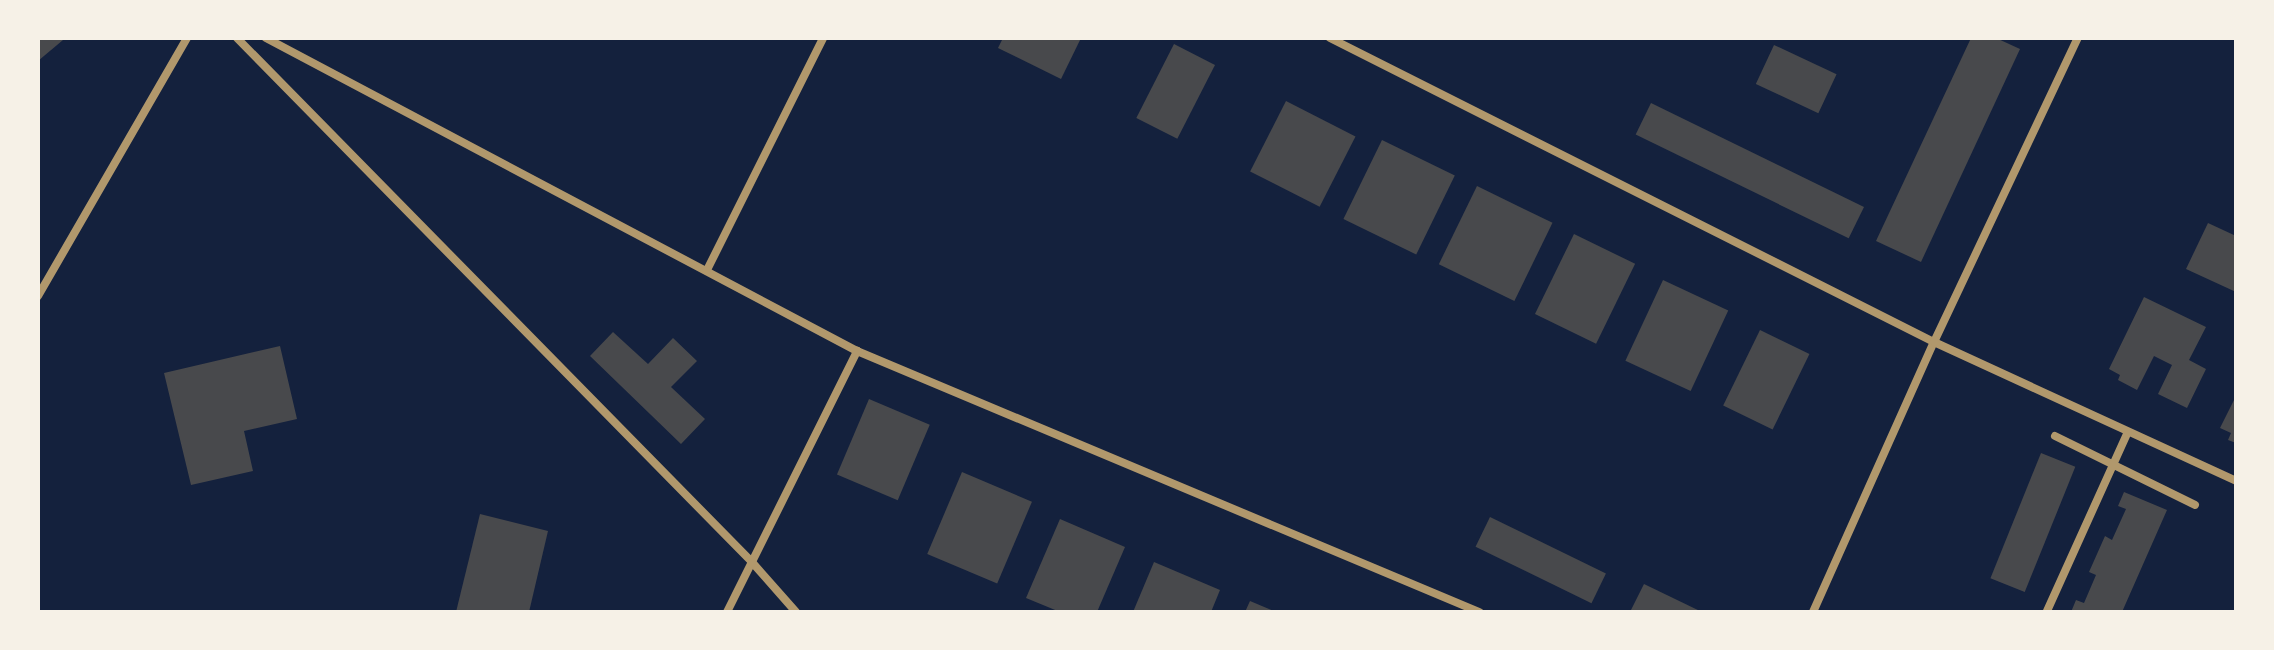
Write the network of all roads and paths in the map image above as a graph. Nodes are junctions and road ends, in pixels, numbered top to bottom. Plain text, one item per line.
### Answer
1 (187, 38) edge
2 (237, 38) edge
3 (266, 38) edge
4 (823, 38) edge
5 (1330, 38) edge
6 (2078, 38) edge
7 (707, 270) junction
8 (38, 296) edge
9 (1934, 342) junction
10 (857, 351) junction
11 (2128, 432) junction
12 (2055, 436) dead end
13 (2114, 465) junction
14 (2236, 481) edge
15 (2195, 505) dead end
16 (751, 561) junction
17 (2047, 611) edge
18 (727, 612) edge
19 (796, 612) edge
20 (1479, 612) edge
21 (1813, 612) edge

1 - 8 street
2 - 16 street
3 - 7 street
4 - 7 street
5 - 9 street
6 - 9 street
7 - 10 street
9 - 11 street
9 - 21 street
10 - 16 street
10 - 20 street
11 - 13 street
11 - 14 street
12 - 13 street
13 - 15 street
13 - 17 street
16 - 18 street
16 - 19 street

